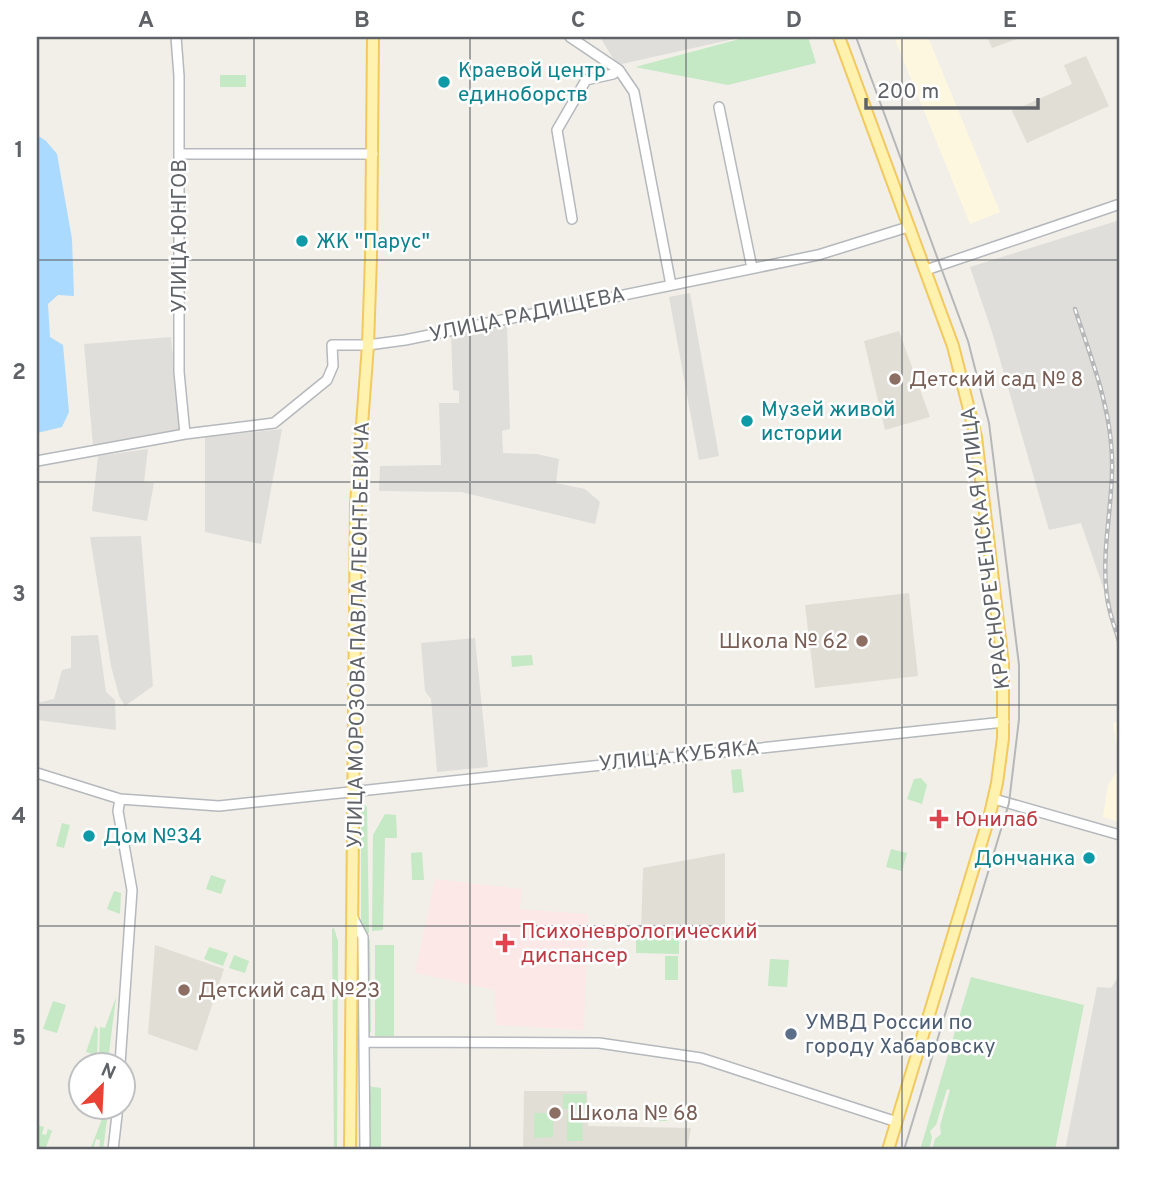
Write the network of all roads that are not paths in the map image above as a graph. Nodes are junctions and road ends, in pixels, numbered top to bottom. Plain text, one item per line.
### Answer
1 (176, 37) edge
2 (373, 37) edge
3 (570, 37) edge
4 (839, 37) edge
5 (619, 70) junction
6 (719, 107) dead end
7 (373, 154) junction
8 (179, 155) junction
9 (1120, 204) edge
10 (572, 219) dead end
11 (908, 227) junction
12 (752, 268) junction
13 (926, 270) junction
14 (671, 285) junction
15 (368, 345) junction
16 (185, 434) junction
17 (37, 461) edge
18 (1004, 722) junction
19 (37, 773) edge
20 (354, 792) junction
21 (994, 799) junction
22 (120, 800) junction
23 (1120, 835) edge
24 (352, 915) junction
25 (364, 1042) junction
26 (121, 1050) edge
27 (116, 1120) edge
28 (897, 1122) junction
29 (113, 1150) edge
30 (350, 1150) edge
31 (365, 1150) edge
32 (888, 1150) edge

1 - 8 street, УЛИЦА ЮНГОВ
2 - 7 main road, УЛИЦА МОРОЗОВА ПАВЛА ЛЕОНТЬЕВИЧА
3 - 5 street
4 - 11 main road, КРАСНОРЕЧЕНСКАЯ УЛИЦА
5 - 10 street
5 - 14 street
6 - 12 street
7 - 8 street
7 - 15 main road, УЛИЦА МОРОЗОВА ПАВЛА ЛЕОНТЬЕВИЧА
8 - 16 street, УЛИЦА ЮНГОВ
9 - 13 street
11 - 12 street, УЛИЦА РАДИЩЕВА
11 - 13 main road, КРАСНОРЕЧЕНСКАЯ УЛИЦА
12 - 14 street, УЛИЦА РАДИЩЕВА
13 - 18 main road, КРАСНОРЕЧЕНСКАЯ УЛИЦА
14 - 15 street, УЛИЦА РАДИЩЕВА
15 - 16 street, УЛИЦА РАДИЩЕВА
15 - 20 main road, УЛИЦА МОРОЗОВА ПАВЛА ЛЕОНТЬЕВИЧА
16 - 17 street
18 - 20 street, УЛИЦА КУБЯКА
18 - 21 main road, КРАСНОРЕЧЕНСКАЯ УЛИЦА
19 - 22 street, УЛИЦА КУБЯКА
20 - 22 street, УЛИЦА КУБЯКА
20 - 24 main road, УЛИЦА МОРОЗОВА ПАВЛА ЛЕОНТЬЕВИЧА
21 - 23 street
21 - 28 main road, КРАСНОРЕЧЕНСКАЯ УЛИЦА
22 - 26 street
24 - 25 street
24 - 30 main road, УЛИЦА МОРОЗОВА ПАВЛА ЛЕОНТЬЕВИЧА
25 - 28 street
25 - 31 street
27 - 29 street
28 - 32 main road, КРАСНОРЕЧЕНСКАЯ УЛИЦА

